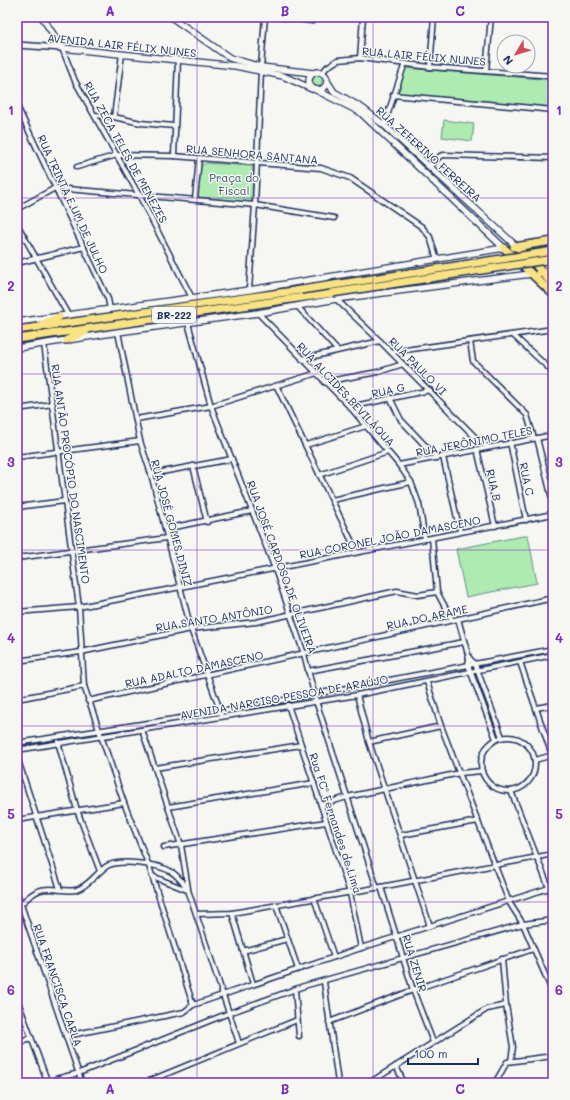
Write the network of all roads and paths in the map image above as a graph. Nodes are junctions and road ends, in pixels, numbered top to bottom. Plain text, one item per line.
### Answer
1 (42, 17) edge
2 (171, 17) edge
3 (265, 17) edge
4 (279, 17) edge
5 (363, 17) edge
6 (434, 17) edge
7 (491, 17) edge
8 (312, 21) dead end
9 (17, 45) edge
10 (62, 48) junction
11 (122, 54) junction
12 (230, 58) junction
13 (360, 58) junction
14 (178, 60) junction
15 (405, 63) junction
16 (225, 66) junction
17 (430, 66) junction
18 (261, 69) junction
19 (486, 71) junction
20 (313, 73) junction
21 (322, 74) junction
22 (553, 76) edge
23 (327, 81) junction
24 (314, 90) junction
25 (393, 95) junction
26 (17, 106) edge
27 (553, 110) edge
28 (95, 115) junction
29 (114, 117) junction
30 (384, 125) junction
31 (174, 126) junction
32 (117, 155) junction
33 (174, 156) junction
34 (553, 158) edge
35 (199, 159) junction
36 (257, 163) junction
37 (77, 167) dead end
38 (430, 167) junction
39 (55, 188) junction
40 (139, 195) junction
41 (196, 199) junction
42 (464, 200) junction
43 (256, 204) junction
44 (459, 206) junction
45 (17, 209) edge
46 (334, 218) dead end
47 (17, 224) edge
48 (553, 241) edge
49 (516, 246) junction
50 (84, 247) junction
51 (504, 248) junction
52 (553, 251) edge
53 (553, 258) edge
54 (38, 259) junction
55 (437, 260) junction
56 (17, 264) edge
57 (553, 271) edge
58 (543, 273) junction
59 (531, 274) junction
60 (553, 285) edge
61 (249, 290) junction
62 (553, 294) edge
63 (334, 296) junction
64 (192, 298) junction
65 (297, 306) junction
66 (110, 309) junction
67 (258, 313) junction
68 (68, 315) junction
69 (59, 317) junction
70 (17, 322) edge
71 (188, 323) junction
72 (34, 327) junction
73 (93, 327) junction
74 (553, 328) edge
75 (17, 330) edge
76 (118, 332) junction
77 (513, 335) junction
78 (17, 339) edge
79 (67, 340) junction
80 (380, 341) junction
81 (470, 341) junction
82 (44, 344) junction
83 (17, 348) edge
84 (337, 350) junction
85 (391, 352) junction
86 (302, 359) junction
87 (403, 364) junction
88 (553, 372) edge
89 (317, 374) junction
90 (324, 382) junction
91 (277, 387) junction
92 (430, 390) junction
93 (390, 398) junction
94 (53, 404) junction
95 (211, 406) junction
96 (350, 407) junction
97 (17, 409) edge
98 (136, 419) junction
99 (366, 426) junction
100 (553, 435) edge
101 (536, 438) junction
102 (140, 441) junction
103 (510, 442) junction
104 (306, 445) junction
105 (488, 447) junction
106 (477, 449) junction
107 (59, 452) junction
108 (388, 452) junction
109 (17, 457) edge
110 (443, 457) junction
111 (437, 458) junction
112 (232, 459) junction
113 (399, 465) junction
114 (193, 466) junction
115 (151, 474) junction
116 (319, 474) junction
117 (411, 482) junction
118 (332, 500) junction
119 (65, 501) junction
120 (553, 503) edge
121 (17, 507) edge
122 (252, 511) junction
123 (553, 514) edge
124 (526, 520) junction
125 (207, 522) junction
126 (495, 526) junction
127 (165, 529) junction
128 (460, 531) junction
129 (167, 538) junction
130 (432, 538) junction
131 (425, 539) junction
132 (72, 551) junction
133 (357, 552) junction
134 (17, 558) edge
135 (275, 569) junction
136 (180, 588) junction
137 (437, 592) junction
138 (553, 598) edge
139 (79, 607) junction
140 (17, 612) edge
141 (290, 614) junction
142 (458, 619) junction
143 (452, 620) junction
144 (192, 629) junction
145 (464, 642) junction
146 (553, 649) edge
147 (81, 652) junction
148 (304, 654) junction
149 (553, 655) edge
150 (469, 658) junction
151 (17, 661) edge
152 (520, 662) junction
153 (475, 664) junction
154 (468, 665) junction
155 (308, 671) junction
156 (477, 671) junction
157 (470, 672) junction
158 (206, 675) junction
159 (427, 682) junction
160 (84, 686) junction
161 (314, 695) junction
162 (357, 695) junction
163 (17, 699) edge
164 (88, 701) junction
165 (316, 701) junction
166 (288, 705) junction
167 (553, 705) edge
168 (536, 708) junction
169 (221, 714) junction
170 (441, 726) junction
171 (142, 730) junction
172 (99, 731) junction
173 (101, 736) junction
174 (502, 737) junction
175 (496, 739) junction
176 (58, 742) junction
177 (369, 742) junction
178 (17, 743) edge
179 (301, 745) junction
180 (17, 750) edge
181 (553, 756) edge
182 (17, 757) edge
183 (535, 760) junction
184 (155, 768) junction
185 (482, 771) junction
186 (460, 773) junction
187 (314, 783) junction
188 (386, 789) junction
189 (511, 791) junction
190 (347, 797) junction
191 (124, 803) junction
192 (321, 805) junction
193 (168, 807) junction
194 (78, 810) junction
195 (35, 817) junction
196 (17, 820) edge
197 (478, 821) junction
198 (326, 822) junction
199 (401, 835) junction
200 (181, 845) junction
201 (164, 846) dead end
202 (553, 854) edge
203 (537, 856) junction
204 (495, 865) junction
205 (149, 866) junction
206 (100, 871) junction
207 (152, 876) junction
208 (416, 880) junction
209 (379, 888) junction
210 (549, 888) junction
211 (60, 890) junction
212 (188, 890) junction
213 (350, 892) junction
214 (17, 893) edge
215 (314, 898) junction
216 (553, 898) edge
217 (509, 902) junction
218 (21, 904) junction
219 (276, 905) junction
220 (232, 913) junction
221 (197, 914) junction
222 (553, 920) edge
223 (523, 924) junction
224 (430, 926) junction
225 (397, 937) junction
226 (288, 939) junction
227 (361, 948) junction
228 (533, 949) junction
229 (243, 951) junction
230 (334, 957) junction
231 (403, 958) junction
232 (502, 959) junction
233 (298, 969) junction
234 (324, 982) junction
235 (253, 984) junction
236 (295, 990) junction
237 (413, 990) junction
238 (553, 993) edge
239 (223, 995) junction
240 (17, 999) edge
241 (193, 1005) junction
242 (506, 1005) junction
243 (229, 1013) junction
244 (297, 1020) junction
245 (329, 1022) junction
246 (66, 1036) junction
247 (300, 1036) dead end
248 (32, 1038) junction
249 (433, 1042) junction
250 (239, 1043) junction
251 (17, 1046) edge
252 (553, 1056) edge
253 (511, 1061) junction
254 (396, 1066) junction
255 (79, 1073) junction
256 (56, 1079) dead end
257 (48, 1083) edge
258 (82, 1083) edge
259 (144, 1083) edge
260 (338, 1083) edge
261 (368, 1083) edge
262 (404, 1083) edge
263 (495, 1083) edge

1 - 10 main road, RUA ZECA TELES DE MENEZES
2 - 12 main road, RUA ZEFERINO FERREIRA
3 - 18 street
4 - 8 street
5 - 13 street
6 - 17 street
7 - 19 street
9 - 10 street, AVENIDA LAIR FÉLIX NUNES
10 - 11 main road, AVENIDA LAIR FÉLIX NUNES
10 - 28 street, RUA ZECA TELES DE MENEZES
11 - 14 main road, AVENIDA LAIR FÉLIX NUNES
11 - 29 street
12 - 16 main road
12 - 18 main road, RUA ZEFERINO FERREIRA
13 - 15 street, RUA LAIR FÉLIX NUNES
13 - 21 street, RUA LAIR FÉLIX NUNES
14 - 16 main road, AVENIDA LAIR FÉLIX NUNES
14 - 31 street
15 - 17 street, RUA LAIR FÉLIX NUNES
15 - 25 street
16 - 18 main road, RUA ZEFERINO FERREIRA
17 - 19 street, RUA LAIR FÉLIX NUNES
18 - 20 main road, RUA ZEFERINO FERREIRA
18 - 24 main road, RUA ZEFERINO FERREIRA
18 - 36 street
19 - 22 street, RUA LAIR FÉLIX NUNES
20 - 21 main road
20 - 24 main road
21 - 23 main road
23 - 24 main road
23 - 30 main road, RUA ZEFERINO FERREIRA
24 - 44 main road, RUA ZEFERINO FERREIRA
25 - 27 street
25 - 30 street
26 - 39 street, RUA TRINTA E UM DE JULHO
28 - 29 street
28 - 32 street, RUA ZECA TELES DE MENEZES
29 - 31 street
30 - 38 main road, RUA ZEFERINO FERREIRA
31 - 33 street
32 - 33 street, RUA SENHORA SANTANA
32 - 37 street, RUA SENHORA SANTANA
32 - 40 street, RUA ZECA TELES DE MENEZES
33 - 35 street, RUA SENHORA SANTANA
34 - 38 street
35 - 36 street, RUA SENHORA SANTANA
35 - 41 street
36 - 43 street
36 - 55 street, RUA SENHORA SANTANA
38 - 42 main road, RUA ZEFERINO FERREIRA
39 - 40 street
39 - 45 street
39 - 50 street, RUA TRINTA E UM DE JULHO
40 - 41 street
40 - 64 street, RUA ZECA TELES DE MENEZES
41 - 43 street
42 - 44 main road
42 - 49 main road, RUA ZEFERINO FERREIRA
43 - 46 street
43 - 61 street
44 - 51 main road, RUA ZEFERINO FERREIRA
47 - 54 street
48 - 49 highway, BR-222
49 - 51 highway, BR-222
49 - 58 highway
50 - 54 street
50 - 66 street, RUA TRINTA E UM DE JULHO
51 - 55 main road, BR-222
51 - 59 highway
52 - 72 highway, BR-222, bridge
53 - 63 highway, BR-222, bridge
54 - 56 street
54 - 68 street
55 - 61 main road, BR-222
57 - 58 highway
58 - 59 highway
58 - 60 highway
59 - 62 highway
59 - 63 main road
61 - 64 main road, BR-222
63 - 65 main road
63 - 73 highway, BR-222
63 - 80 street, RUA PAULO VI
64 - 66 main road, BR-222
65 - 67 main road
65 - 84 street
66 - 68 main road, BR-222
67 - 71 main road
67 - 86 street, RUA ALCIDES BEVILÁQUA
68 - 69 main road, BR-222
69 - 70 main road, BR-222
69 - 72 highway
71 - 76 main road
71 - 95 street, RUA JOSÉ CARDOSO DE OLIVEIRA
72 - 75 highway, BR-222
73 - 78 highway, BR-222
73 - 79 highway
74 - 77 street
76 - 79 main road
76 - 98 street, RUA JOSÉ GOMES DINIZ
77 - 81 street
77 - 88 street
79 - 82 main road
80 - 84 street
80 - 85 street, RUA PAULO VI
81 - 85 street
81 - 101 street
82 - 83 main road
82 - 94 street, RUA ANTÃO PROCÓPIO DO NASCIMENTO
84 - 86 street
85 - 87 street, RUA PAULO VI
86 - 89 street, RUA ALCIDES BEVILÁQUA
87 - 90 street
87 - 92 street, RUA PAULO VI
89 - 90 street, RUA ALCIDES BEVILÁQUA
89 - 91 street
90 - 96 street, RUA ALCIDES BEVILÁQUA
91 - 95 street
91 - 104 street
92 - 93 street, RUA G
92 - 105 street, RUA PAULO VI
93 - 96 street, RUA G
93 - 111 street
94 - 97 street
94 - 107 street, RUA ANTÃO PROCÓPIO DO NASCIMENTO
95 - 98 street
95 - 112 street, RUA JOSÉ CARDOSO DE OLIVEIRA
96 - 99 street, RUA ALCIDES BEVILÁQUA
98 - 102 street, RUA JOSÉ GOMES DINIZ
99 - 104 street
99 - 108 street, RUA ALCIDES BEVILÁQUA
100 - 101 street, RUA JERÔNIMO TELES
101 - 103 street, RUA JERÔNIMO TELES
101 - 120 street
102 - 107 street
102 - 115 street, RUA JOSÉ GOMES DINIZ
103 - 105 street, RUA JERÔNIMO TELES
103 - 124 street, RUA C
104 - 116 street
105 - 106 street, RUA JERÔNIMO TELES
106 - 110 street, RUA JERÔNIMO TELES
106 - 126 street, RUA B
107 - 109 street
107 - 119 street, RUA ANTÃO PROCÓPIO DO NASCIMENTO
108 - 113 street, RUA ALCIDES BEVILÁQUA
108 - 116 street
110 - 111 street, RUA JERÔNIMO TELES
110 - 128 street
111 - 113 street, RUA JERÔNIMO TELES
112 - 114 street
112 - 122 street, RUA JOSÉ CARDOSO DE OLIVEIRA
113 - 117 street, RUA ALCIDES BEVILÁQUA
114 - 115 street
114 - 125 street
115 - 127 street, RUA JOSÉ GOMES DINIZ
116 - 118 street
117 - 118 street
117 - 131 street, RUA ALCIDES BEVILÁQUA
118 - 133 street
119 - 121 street
119 - 132 street, RUA ANTÃO PROCÓPIO DO NASCIMENTO
122 - 125 street
122 - 135 street, RUA JOSÉ CARDOSO DE OLIVEIRA
123 - 124 street, RUA CORONEL JOÃO DAMASCENO
124 - 126 street, RUA CORONEL JOÃO DAMASCENO
125 - 127 street
126 - 128 street, RUA CORONEL JOÃO DAMASCENO
127 - 129 street, RUA JOSÉ GOMES DINIZ
128 - 130 street, RUA CORONEL JOÃO DAMASCENO
129 - 132 street
129 - 136 street, RUA JOSÉ GOMES DINIZ
130 - 131 street, RUA CORONEL JOÃO DAMASCENO
130 - 137 street
131 - 133 street, RUA CORONEL JOÃO DAMASCENO
132 - 134 street
132 - 139 street, RUA ANTÃO PROCÓPIO DO NASCIMENTO
133 - 135 street, RUA CORONEL JOÃO DAMASCENO
135 - 136 street, RUA CORONEL JOÃO DAMASCENO
135 - 141 street, RUA JOSÉ CARDOSO DE OLIVEIRA
136 - 139 street, RUA CORONEL JOÃO DAMASCENO
136 - 144 street, RUA JOSÉ GOMES DINIZ
137 - 141 street, RUA SANTO ANTÔNIO
137 - 143 street
138 - 142 street, RUA DO ARAME
139 - 140 street, RUA CORONEL JOÃO DAMASCENO
139 - 147 street, RUA ANTÃO PROCÓPIO DO NASCIMENTO
141 - 144 street, RUA SANTO ANTÔNIO
141 - 148 street, RUA JOSÉ CARDOSO DE OLIVEIRA
142 - 143 street, RUA DO ARAME
142 - 145 street
143 - 148 street, RUA DO ARAME
144 - 147 street, RUA SANTO ANTÔNIO
144 - 158 street, RUA JOSÉ GOMES DINIZ
145 - 150 street
145 - 155 street
146 - 153 street, AVENIDA NARCISO PESSOA DE ARAÚJO
147 - 151 street, RUA SANTO ANTÔNIO
147 - 160 street, RUA ANTÃO PROCÓPIO DO NASCIMENTO
148 - 155 street, RUA JOSÉ CARDOSO DE OLIVEIRA
148 - 158 street, RUA ADALTO DAMASCENO
149 - 152 street, AVENIDA NARCISO PESSOA DE ARAÚJO
150 - 153 street
150 - 154 street
152 - 156 street, AVENIDA NARCISO PESSOA DE ARAÚJO
152 - 168 street
153 - 154 street, AVENIDA NARCISO PESSOA DE ARAÚJO
153 - 156 street
154 - 157 street
154 - 161 street, AVENIDA NARCISO PESSOA DE ARAÚJO
155 - 161 street, RUA JOSÉ CARDOSO DE OLIVEIRA
156 - 157 street, AVENIDA NARCISO PESSOA DE ARAÚJO
156 - 174 street
157 - 159 street, AVENIDA NARCISO PESSOA DE ARAÚJO
157 - 175 street
158 - 164 street, RUA ADALTO DAMASCENO
158 - 169 street, RUA JOSÉ GOMES DINIZ
159 - 162 street, AVENIDA NARCISO PESSOA DE ARAÚJO
159 - 170 street
160 - 163 street
160 - 164 street, RUA ANTÃO PROCÓPIO DO NASCIMENTO
161 - 165 street, RUA JOSÉ CARDOSO DE OLIVEIRA
161 - 169 street, AVENIDA NARCISO PESSOA DE ARAÚJO
162 - 165 street, AVENIDA NARCISO PESSOA DE ARAÚJO
162 - 177 street
164 - 172 street, RUA ANTÃO PROCÓPIO DO NASCIMENTO
165 - 166 street, AVENIDA NARCISO PESSOA DE ARAÚJO
165 - 190 street, RUA JOSÉ CARDOSO DE OLIVEIRA
166 - 169 street, AVENIDA NARCISO PESSOA DE ARAÚJO
166 - 179 street, Rua FCº Fernandes de Lima
167 - 168 street
168 - 181 street
169 - 171 street, AVENIDA NARCISO PESSOA DE ARAÚJO
169 - 172 street, AVENIDA NARCISO PESSOA DE ARAÚJO
170 - 177 street
170 - 186 street
171 - 173 street, AVENIDA NARCISO PESSOA DE ARAÚJO
171 - 184 street
172 - 173 street, RUA ANTÃO PROCÓPIO DO NASCIMENTO
172 - 178 street, AVENIDA NARCISO PESSOA DE ARAÚJO
173 - 176 street, AVENIDA NARCISO PESSOA DE ARAÚJO
173 - 191 street, RUA ANTÃO PROCÓPIO DO NASCIMENTO
174 - 175 street
174 - 183 street
175 - 185 street
176 - 180 street, AVENIDA NARCISO PESSOA DE ARAÚJO
176 - 194 street
177 - 188 street
179 - 184 street
179 - 187 street, Rua FCº Fernandes de Lima
181 - 183 street
182 - 195 street
183 - 189 street
184 - 193 street
185 - 186 street
185 - 189 street
186 - 188 street
186 - 197 street
187 - 192 street, Rua FCº Fernandes de Lima
187 - 193 street
188 - 190 street
188 - 199 street
189 - 203 street
190 - 192 street
190 - 209 street, RUA JOSÉ CARDOSO DE OLIVEIRA
191 - 194 street
191 - 205 street, RUA ANTÃO PROCÓPIO DO NASCIMENTO
192 - 198 street, Rua FCº Fernandes de Lima
193 - 200 street
194 - 195 street
194 - 206 street
195 - 196 street
195 - 211 street
197 - 199 street
197 - 204 street
198 - 200 street
198 - 213 street, Rua FCº Fernandes de Lima
199 - 208 street
200 - 201 street
200 - 212 street
202 - 203 street
203 - 204 street
203 - 210 street
204 - 208 street
204 - 217 street
205 - 206 street
205 - 207 street, RUA ANTÃO PROCÓPIO DO NASCIMENTO
205 - 212 street
206 - 211 street
207 - 212 street
207 - 241 street, RUA ANTÃO PROCÓPIO DO NASCIMENTO
208 - 209 street
208 - 224 street
209 - 213 street
209 - 225 street, RUA ZENIR
210 - 216 street
210 - 217 street
211 - 218 street
212 - 221 street
213 - 215 street
213 - 227 street, Rua FCº Fernandes de Lima
214 - 218 street, RUA FRANCISCA CARLA
215 - 219 street
215 - 230 street
217 - 223 street
217 - 224 street
218 - 246 street, RUA FRANCISCA CARLA
219 - 220 street
219 - 226 street
220 - 221 street
220 - 229 street
221 - 239 street
222 - 223 street
223 - 228 street
223 - 231 street
224 - 225 street
225 - 227 street
225 - 231 street, RUA ZENIR
226 - 229 street
226 - 233 street
227 - 230 street
228 - 232 street
228 - 238 street
229 - 235 street
230 - 233 street
231 - 234 street
231 - 237 street, RUA ZENIR
232 - 237 street
232 - 242 street
233 - 235 street
234 - 236 street
234 - 245 street
235 - 239 street
236 - 243 street
236 - 244 street
237 - 245 street
237 - 249 street, RUA ZENIR
239 - 241 street
239 - 243 street
240 - 248 street
241 - 246 street
242 - 249 street
242 - 253 street
243 - 250 street
243 - 255 street
244 - 247 street
244 - 250 street
245 - 260 street
246 - 255 street, RUA FRANCISCA CARLA
248 - 251 street
248 - 257 street
249 - 254 street
250 - 259 street
252 - 253 street
253 - 263 street
254 - 261 street
254 - 262 street
255 - 256 street
255 - 258 street, RUA FRANCISCA CARLA

